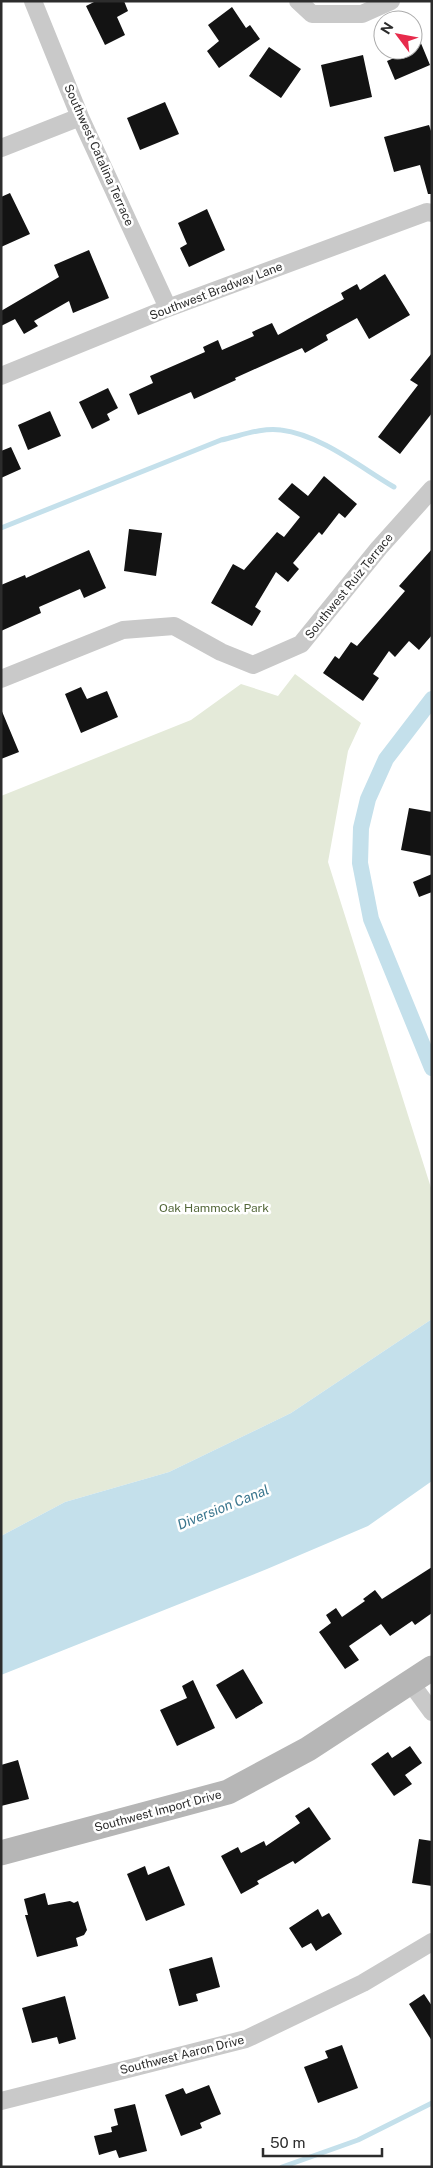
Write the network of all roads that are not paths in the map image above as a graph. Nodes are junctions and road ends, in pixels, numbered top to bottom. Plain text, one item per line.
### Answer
1 (33, 1) edge
2 (298, 1) edge
3 (391, 1) edge
4 (80, 117) junction
5 (1, 148) edge
6 (432, 213) edge
7 (168, 308) junction
8 (1, 376) edge
9 (432, 489) edge
10 (1, 679) edge
11 (432, 1668) edge
12 (410, 1682) junction
13 (432, 1712) edge
14 (1, 1853) edge
15 (432, 1942) edge
16 (1, 2101) edge

1 - 4 street, Southwest Catalina Terrace
2 - 3 street
4 - 5 street
4 - 7 street, Southwest Catalina Terrace
6 - 7 street, Southwest Bradway Lane
7 - 8 street, Southwest Bradway Lane
9 - 10 street, Southwest Ruiz Terrace
11 - 12 street, Southwest Import Drive
12 - 13 street
12 - 14 street, Southwest Import Drive
15 - 16 street, Southwest Aaron Drive

